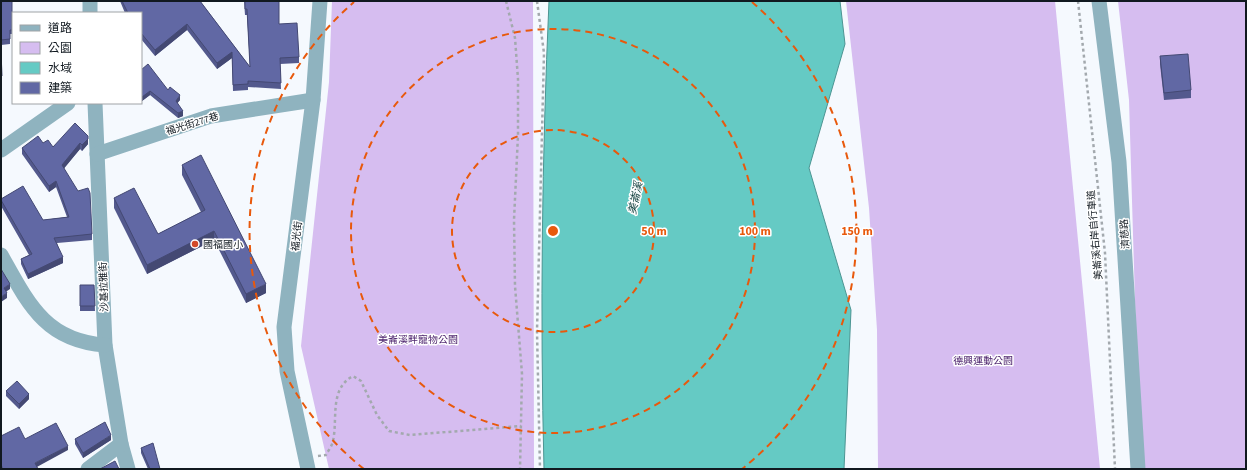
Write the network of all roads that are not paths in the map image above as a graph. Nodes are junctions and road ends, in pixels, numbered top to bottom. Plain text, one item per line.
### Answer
1 (90, 1) edge
2 (320, 1) edge
3 (1099, 1) edge
4 (90, 12) edge
5 (313, 100) junction
6 (67, 104) edge
7 (95, 104) edge
8 (1, 150) edge
9 (97, 154) junction
10 (1, 255) edge
11 (105, 345) junction
12 (121, 444) junction
13 (307, 464) edge
14 (88, 469) edge
15 (128, 469) edge
16 (1138, 469) edge

1 - 4 street
2 - 5 street, 福光街
3 - 16 street, 濟慈路
5 - 9 street, 福光街277巷
5 - 13 street, 福光街
6 - 8 street
7 - 9 street, 沙基拉雅街
9 - 11 street, 沙基拉雅街
10 - 11 street
11 - 12 street, 沙基拉雅街
12 - 14 street
12 - 15 street, 沙基拉雅街

